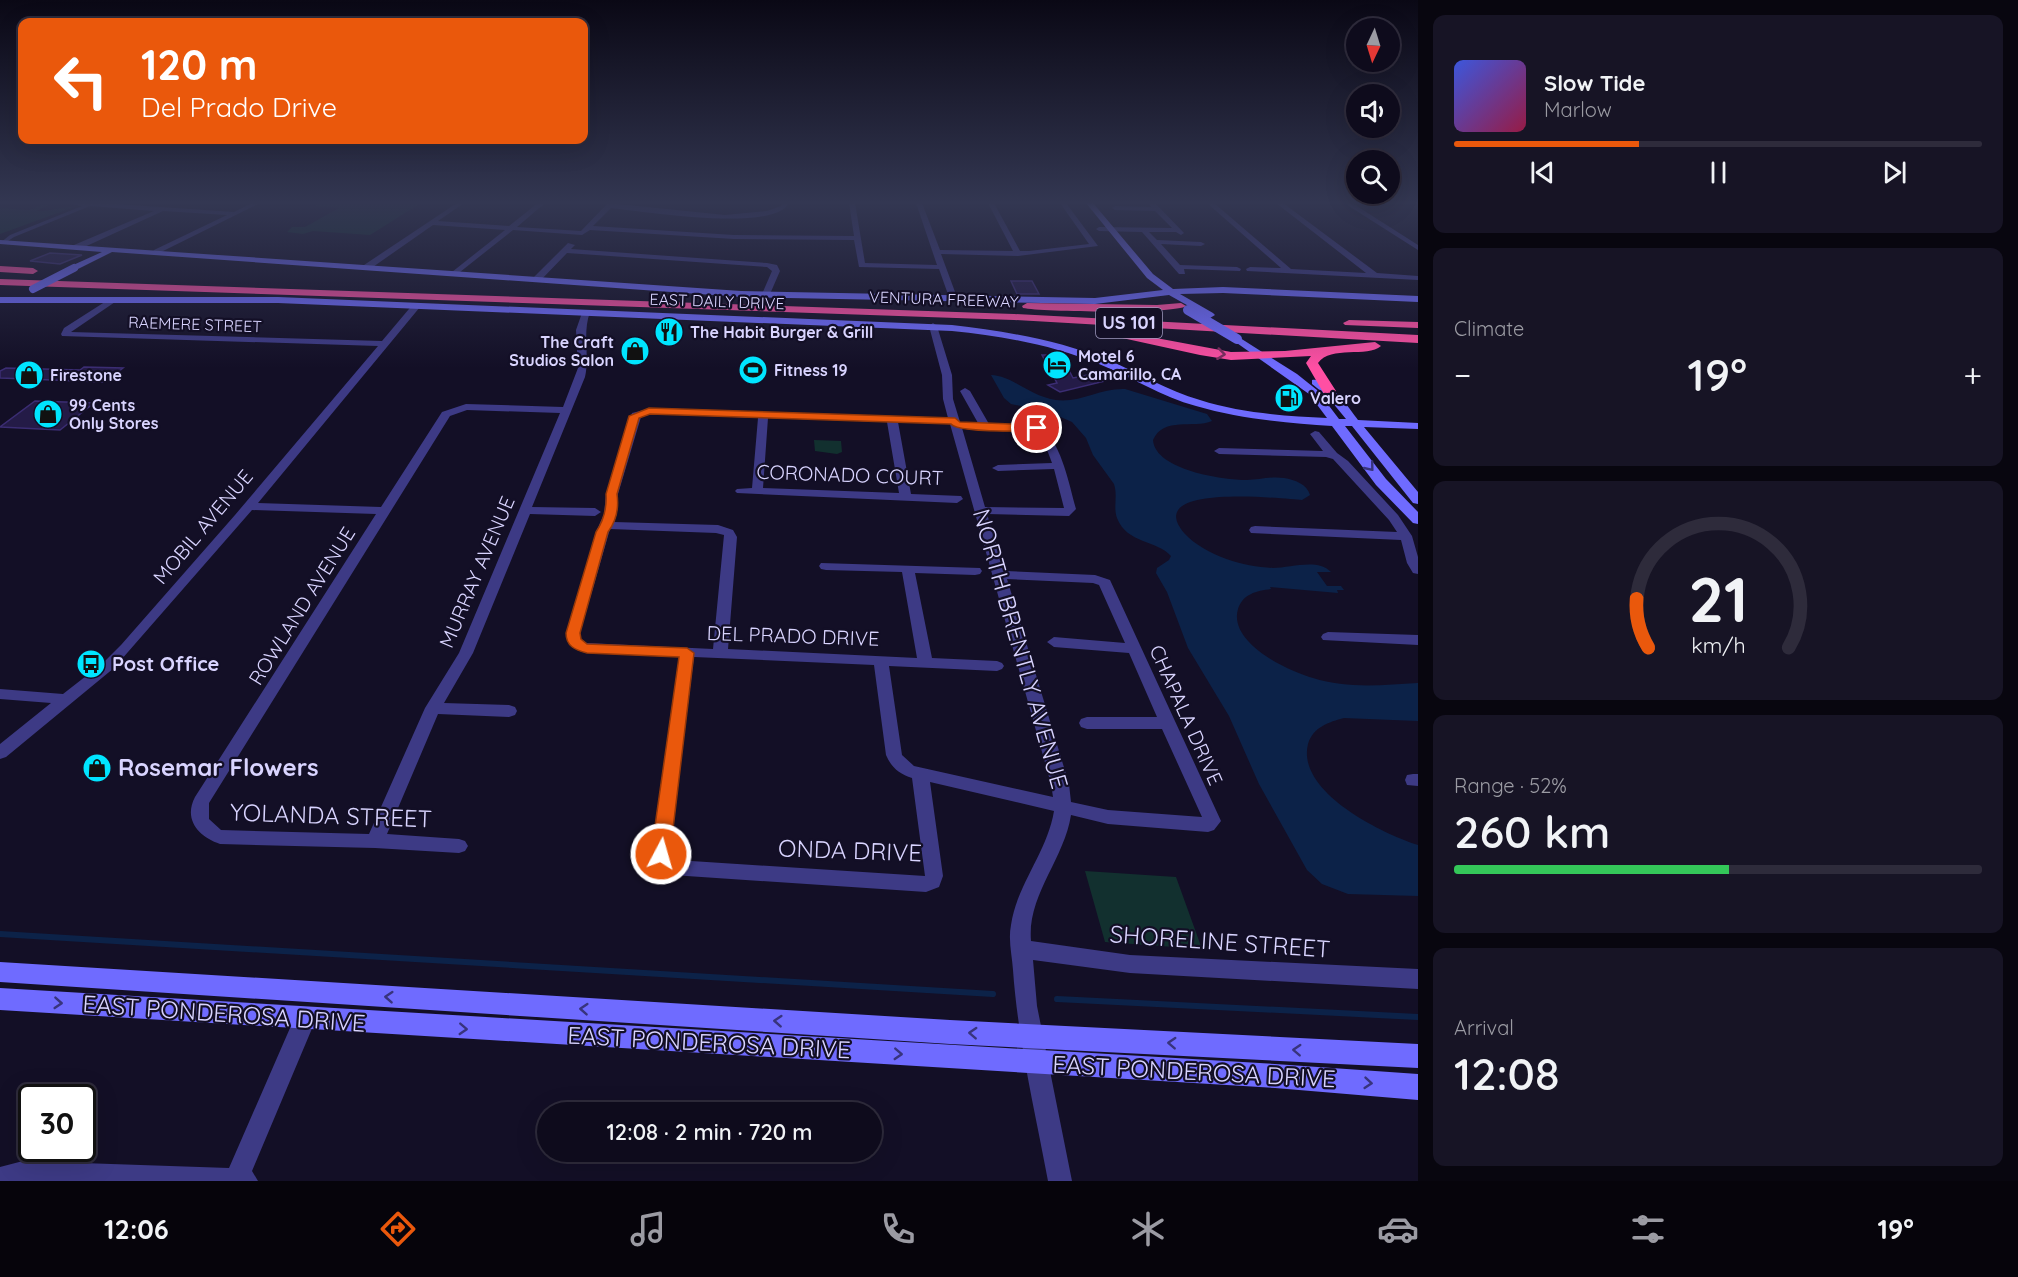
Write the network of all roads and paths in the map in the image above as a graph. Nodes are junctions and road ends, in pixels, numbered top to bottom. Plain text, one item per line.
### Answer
1 (94, 258) edge
2 (259, 258) edge
3 (381, 258) edge
4 (475, 258) edge
5 (558, 258) edge
6 (668, 258) edge
7 (861, 258) edge
8 (938, 258) edge
9 (1123, 258) edge
10 (1134, 258) edge
11 (1169, 258) edge
12 (1274, 258) edge
13 (1351, 258) edge
14 (369, 266) junction
15 (942, 267) junction
16 (0, 269) edge
17 (1237, 269) dead end
18 (1250, 269) dead end
19 (1289, 271) junction
20 (457, 273) junction
21 (0, 275) edge
22 (1375, 276) junction
23 (1418, 278) edge
24 (537, 279) junction
25 (166, 281) junction
26 (0, 282) edge
27 (0, 287) edge
28 (185, 289) junction
29 (1247, 290) junction
30 (1163, 291) junction
31 (766, 294) junction
32 (1418, 297) edge
33 (0, 300) edge
34 (11, 300) junction
35 (114, 300) junction
36 (954, 300) junction
37 (417, 305) junction
38 (0, 306) edge
39 (910, 307) junction
40 (1185, 308) junction
41 (1202, 310) junction
42 (586, 312) junction
43 (840, 312) junction
44 (933, 326) junction
45 (1418, 327) edge
46 (1418, 339) edge
47 (384, 344) junction
48 (1418, 345) edge
49 (1342, 349) junction
50 (1270, 356) junction
51 (965, 391) dead end
52 (1329, 391) junction
53 (565, 410) junction
54 (763, 414) junction
55 (892, 419) junction
56 (1335, 421) junction
57 (1354, 422) junction
58 (956, 423) junction
59 (1418, 426) edge
60 (986, 428) junction
61 (1315, 434) dead end
62 (1219, 451) dead end
63 (1333, 456) junction
64 (1058, 466) junction
65 (998, 468) dead end
66 (741, 491) dead end
67 (757, 492) junction
68 (906, 497) junction
69 (957, 499) dead end
70 (1418, 500) edge
71 (249, 506) junction
72 (524, 510) junction
73 (981, 510) junction
74 (385, 511) junction
75 (596, 512) dead end
76 (1418, 520) edge
77 (607, 525) junction
78 (1255, 530) dead end
79 (1406, 536) junction
80 (826, 566) dead end
81 (908, 569) junction
82 (1418, 570) edge
83 (975, 571) dead end
84 (1000, 575) junction
85 (1328, 636) dead end
86 (1418, 640) edge
87 (1054, 642) dead end
88 (1134, 649) junction
89 (687, 653) junction
90 (720, 654) junction
91 (881, 661) junction
92 (925, 663) junction
93 (997, 666) dead end
94 (0, 694) edge
95 (64, 699) junction
96 (433, 708) junction
97 (509, 711) dead end
98 (1087, 723) dead end
99 (1166, 723) junction
100 (0, 753) edge
101 (921, 775) junction
102 (1063, 809) junction
103 (204, 829) joint
104 (375, 841) junction
105 (459, 846) dead end
106 (1020, 950) junction
107 (0, 972) edge
108 (1418, 979) edge
109 (0, 999) edge
110 (305, 1019) junction
111 (1031, 1036) junction
112 (1418, 1056) edge
113 (1037, 1063) junction
114 (1418, 1087) edge
115 (0, 1179) edge
116 (240, 1181) edge
117 (1060, 1181) edge

1 - 34 main road, bridge
2 - 14 main road
3 - 14 street
4 - 20 street
5 - 24 street
6 - 31 street
7 - 15 street
8 - 15 street
9 - 30 main road
10 - 30 main road
11 - 17 street
12 - 19 street
13 - 22 street
14 - 20 main road
15 - 36 street
16 - 25 highway
18 - 19 street
19 - 22 street
20 - 24 main road
21 - 25 highway, VENTURA FREEWAY / US 101
22 - 23 street
24 - 31 main road
25 - 39 highway, VENTURA FREEWAY / US 101
26 - 28 highway, VENTURA FREEWAY / US 101
27 - 28 highway
28 - 43 highway, VENTURA FREEWAY / US 101
29 - 30 main road
29 - 32 main road
29 - 41 main road
30 - 32 main road
30 - 36 main road
30 - 40 main road
30 - 41 main road
31 - 36 main road
33 - 34 main road, EAST DAILY DRIVE
34 - 35 main road, EAST DAILY DRIVE
34 - 38 main road
35 - 37 main road, EAST DAILY DRIVE
35 - 47 street, RAEMERE STREET
37 - 42 main road, EAST DAILY DRIVE
37 - 47 street, MOBIL AVENUE
39 - 40 highway
39 - 45 highway, VENTURA FREEWAY / US 101
40 - 50 main road, bridge
41 - 50 main road
42 - 44 main road, EAST DAILY DRIVE
42 - 53 street, MURRAY AVENUE
43 - 46 highway, VENTURA FREEWAY / US 101
43 -> 50 highway
44 - 56 main road, EAST DAILY DRIVE
44 - 58 street, NORTH BRENTLY AVENUE
47 - 71 street, MOBIL AVENUE
48 - 49 highway
49 - 50 highway
49 - 52 highway
50 - 52 main road
50 - 56 main road
51 - 60 street
52 - 57 main road
53 - 72 street, MURRAY AVENUE
53 - 74 street, ROWLAND AVENUE
54 - 55 street
54 - 67 street
54 - 77 street
55 - 58 street
55 - 68 street
56 - 57 main road, EAST DAILY DRIVE
56 -> 76 main road
57 - 59 main road, EAST DAILY DRIVE
57 - 70 main road
58 - 60 street
58 - 73 street, NORTH BRENTLY AVENUE
60 - 64 street
61 - 63 street
62 - 63 street
63 - 79 street
64 - 65 street
64 - 73 street
66 - 67 street, CORONADO COURT
67 - 68 street, CORONADO COURT
68 - 69 street, CORONADO COURT
71 - 74 street
71 - 95 street, MOBIL AVENUE
72 - 75 street
72 - 96 street, MURRAY AVENUE
73 - 84 street, NORTH BRENTLY AVENUE
74 - 103 street, ROWLAND AVENUE
77 - 89 street, DEL PRADO DRIVE
77 - 90 street
78 - 79 street
79 - 82 street
80 - 81 street
81 - 83 street
81 - 92 street
84 - 88 street, CHAPALA DRIVE
84 - 102 street, NORTH BRENTLY AVENUE
85 - 86 street
87 - 88 street
88 - 99 street, CHAPALA DRIVE
89 - 90 street, DEL PRADO DRIVE
89 - 101 street, ONDA DRIVE
90 - 91 street, DEL PRADO DRIVE
91 - 92 street, DEL PRADO DRIVE
91 - 101 street
92 - 93 street, DEL PRADO DRIVE
94 - 95 street
95 - 100 street, MOBIL AVENUE
96 - 97 street
96 - 104 street, MURRAY AVENUE
98 - 99 street
99 - 102 street, CHAPALA DRIVE
101 - 102 street
102 - 106 street, NORTH BRENTLY AVENUE
103 - 104 street, YOLANDA STREET
104 - 105 street, YOLANDA STREET
106 - 108 street, SHORELINE STREET
106 - 111 street, NORTH BRENTLY AVENUE
111 -> 107 main road, EAST PONDEROSA DRIVE
109 -> 110 main road, EAST PONDEROSA DRIVE
110 -> 113 main road, EAST PONDEROSA DRIVE
110 - 116 street
112 -> 111 main road, EAST PONDEROSA DRIVE
111 - 113 street, NORTH BRENTLY AVENUE
113 -> 114 main road, EAST PONDEROSA DRIVE
113 - 117 street, NORTH BRENTLY AVENUE
115 - 116 street

